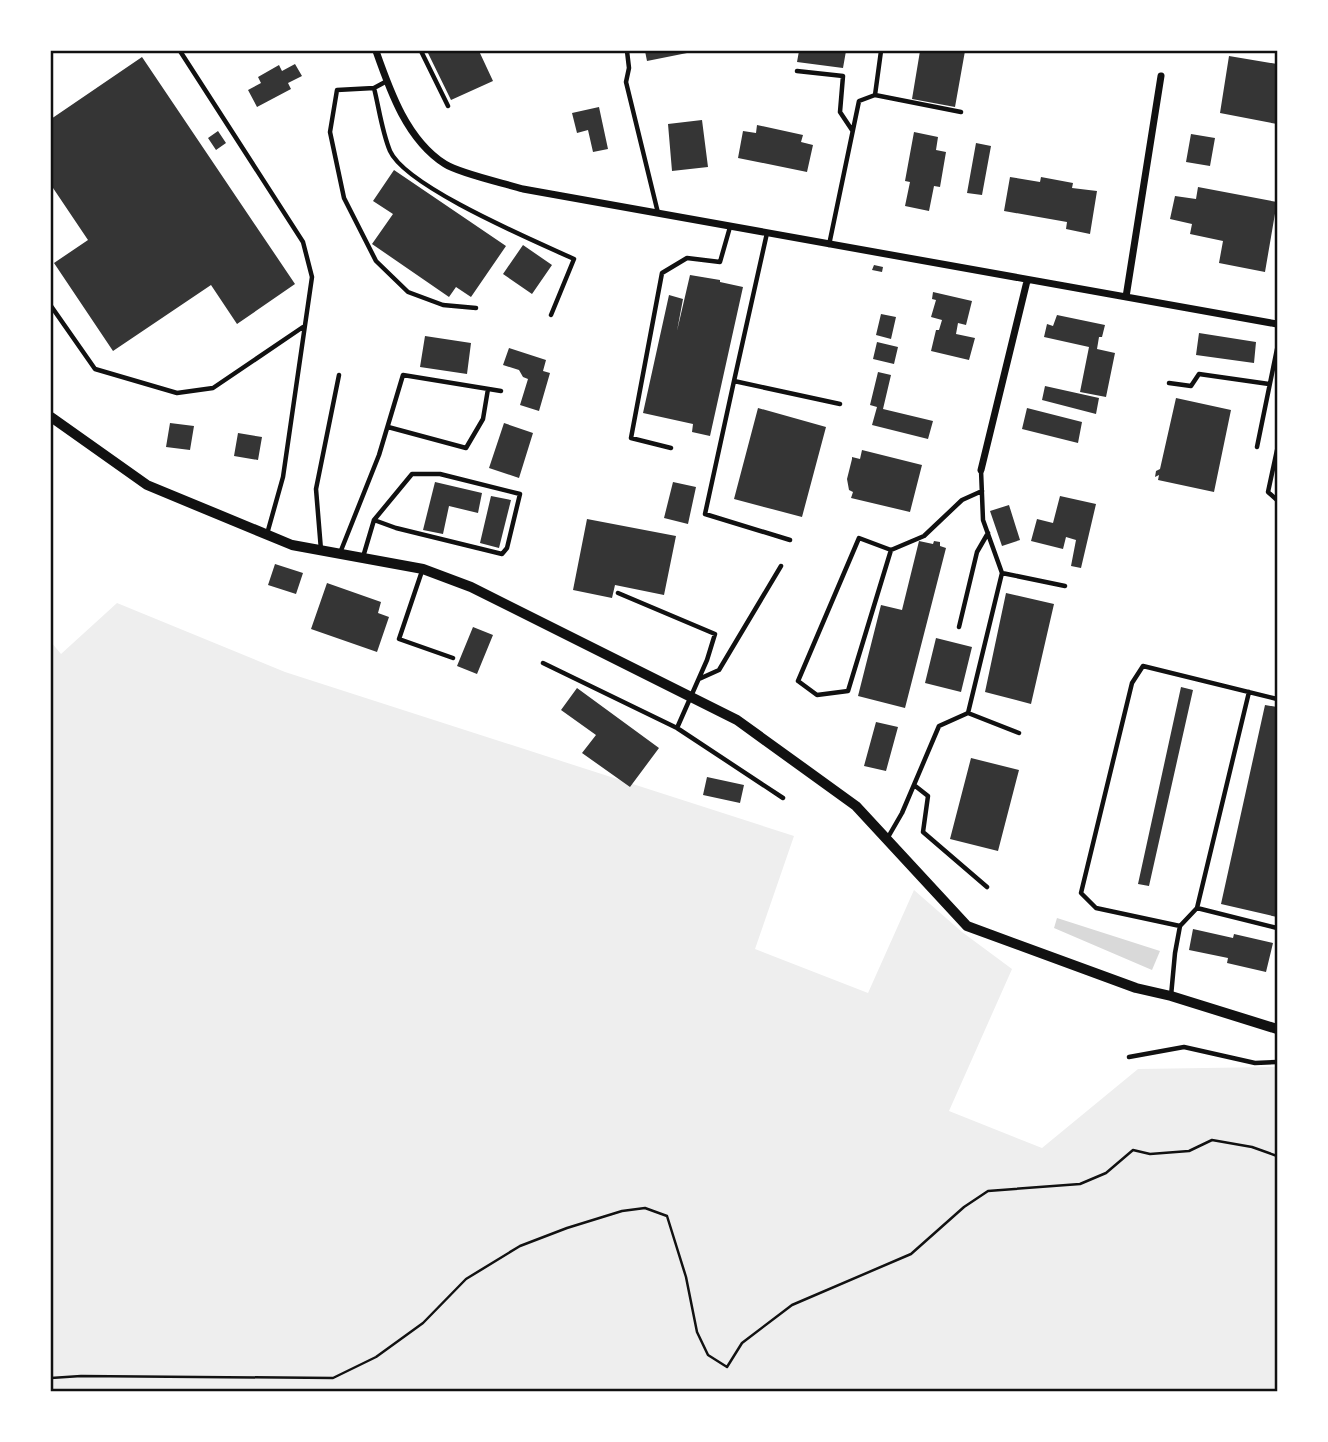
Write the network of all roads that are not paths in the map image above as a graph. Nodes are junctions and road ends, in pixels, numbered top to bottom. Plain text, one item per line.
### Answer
1 (180, 51) edge
2 (376, 51) edge
3 (421, 51) edge
4 (627, 51) edge
5 (881, 51) edge
6 (797, 71) dead end
7 (1161, 76) dead end
8 (387, 81) junction
9 (374, 88) junction
10 (875, 95) junction
11 (448, 106) dead end
12 (961, 112) dead end
13 (853, 131) junction
14 (658, 214) junction
15 (730, 227) junction
16 (767, 233) junction
17 (830, 245) junction
18 (1027, 281) junction
19 (1126, 297) junction
20 (51, 306) edge
21 (476, 308) dead end
22 (551, 315) dead end
23 (1277, 324) edge
24 (304, 326) junction
25 (1277, 349) edge
26 (339, 375) dead end
27 (734, 381) junction
28 (1169, 383) dead end
29 (1269, 384) junction
30 (488, 389) junction
31 (501, 391) dead end
32 (840, 404) dead end
33 (51, 417) edge
34 (388, 427) junction
35 (1257, 447) dead end
36 (671, 448) dead end
37 (1277, 450) edge
38 (981, 470) joint
39 (982, 491) junction
40 (1277, 500) edge
41 (374, 520) junction
42 (988, 533) junction
43 (267, 535) junction
44 (790, 540) dead end
45 (321, 550) junction
46 (891, 550) junction
47 (340, 554) junction
48 (363, 557) junction
49 (780, 566) dead end
50 (423, 569) junction
51 (1002, 573) junction
52 (1065, 586) dead end
53 (618, 593) dead end
54 (959, 627) dead end
55 (453, 658) dead end
56 (544, 663) dead end
57 (698, 679) junction
58 (1249, 692) junction
59 (690, 696) junction
60 (1277, 699) edge
61 (968, 713) junction
62 (677, 728) junction
63 (1019, 733) dead end
64 (914, 785) junction
65 (783, 798) dead end
66 (887, 840) junction
67 (987, 887) dead end
68 (1197, 908) junction
69 (1180, 926) junction
70 (1277, 928) edge
71 (1171, 996) junction
72 (1277, 1029) edge
73 (1129, 1057) dead end
74 (1277, 1062) edge

1 - 24 lane
2 - 8 street
3 - 11 lane
4 - 14 lane
5 - 10 lane
6 - 13 lane
7 - 19 street
8 - 9 lane
8 - 14 street
9 - 21 lane
9 - 22 lane
10 - 12 lane
10 - 13 lane
13 - 17 lane
14 - 15 street
15 - 16 street
15 - 36 lane
16 - 17 street
16 - 27 lane
17 - 18 street
18 - 19 street
18 - 38 street
19 - 23 street
20 - 24 lane
24 - 43 lane
25 - 29 lane
26 - 45 lane
27 - 32 lane
27 - 44 lane
28 - 29 lane
29 - 35 lane
30 - 31 lane
30 - 34 lane
30 - 34 lane
33 - 43 street
34 - 47 lane
37 - 40 lane
38 - 39 lane
39 - 42 lane
39 - 46 lane
41 - 41 lane
41 - 48 lane
42 - 51 lane
42 - 54 lane
43 - 45 street
45 - 47 street
46 - 46 lane
47 - 48 street
48 - 50 street
49 - 57 lane
50 - 55 lane
50 - 59 street
51 - 52 lane
51 - 61 lane
53 - 57 lane
56 - 62 lane
57 - 59 lane
58 - 60 lane
58 - 68 lane
58 - 69 lane
59 - 62 lane
59 - 66 street
61 - 63 lane
61 - 64 lane
62 - 65 lane
64 - 66 lane
64 - 67 lane
66 - 71 street
68 - 69 lane
68 - 70 lane
69 - 71 lane
71 - 72 street
73 - 74 lane

